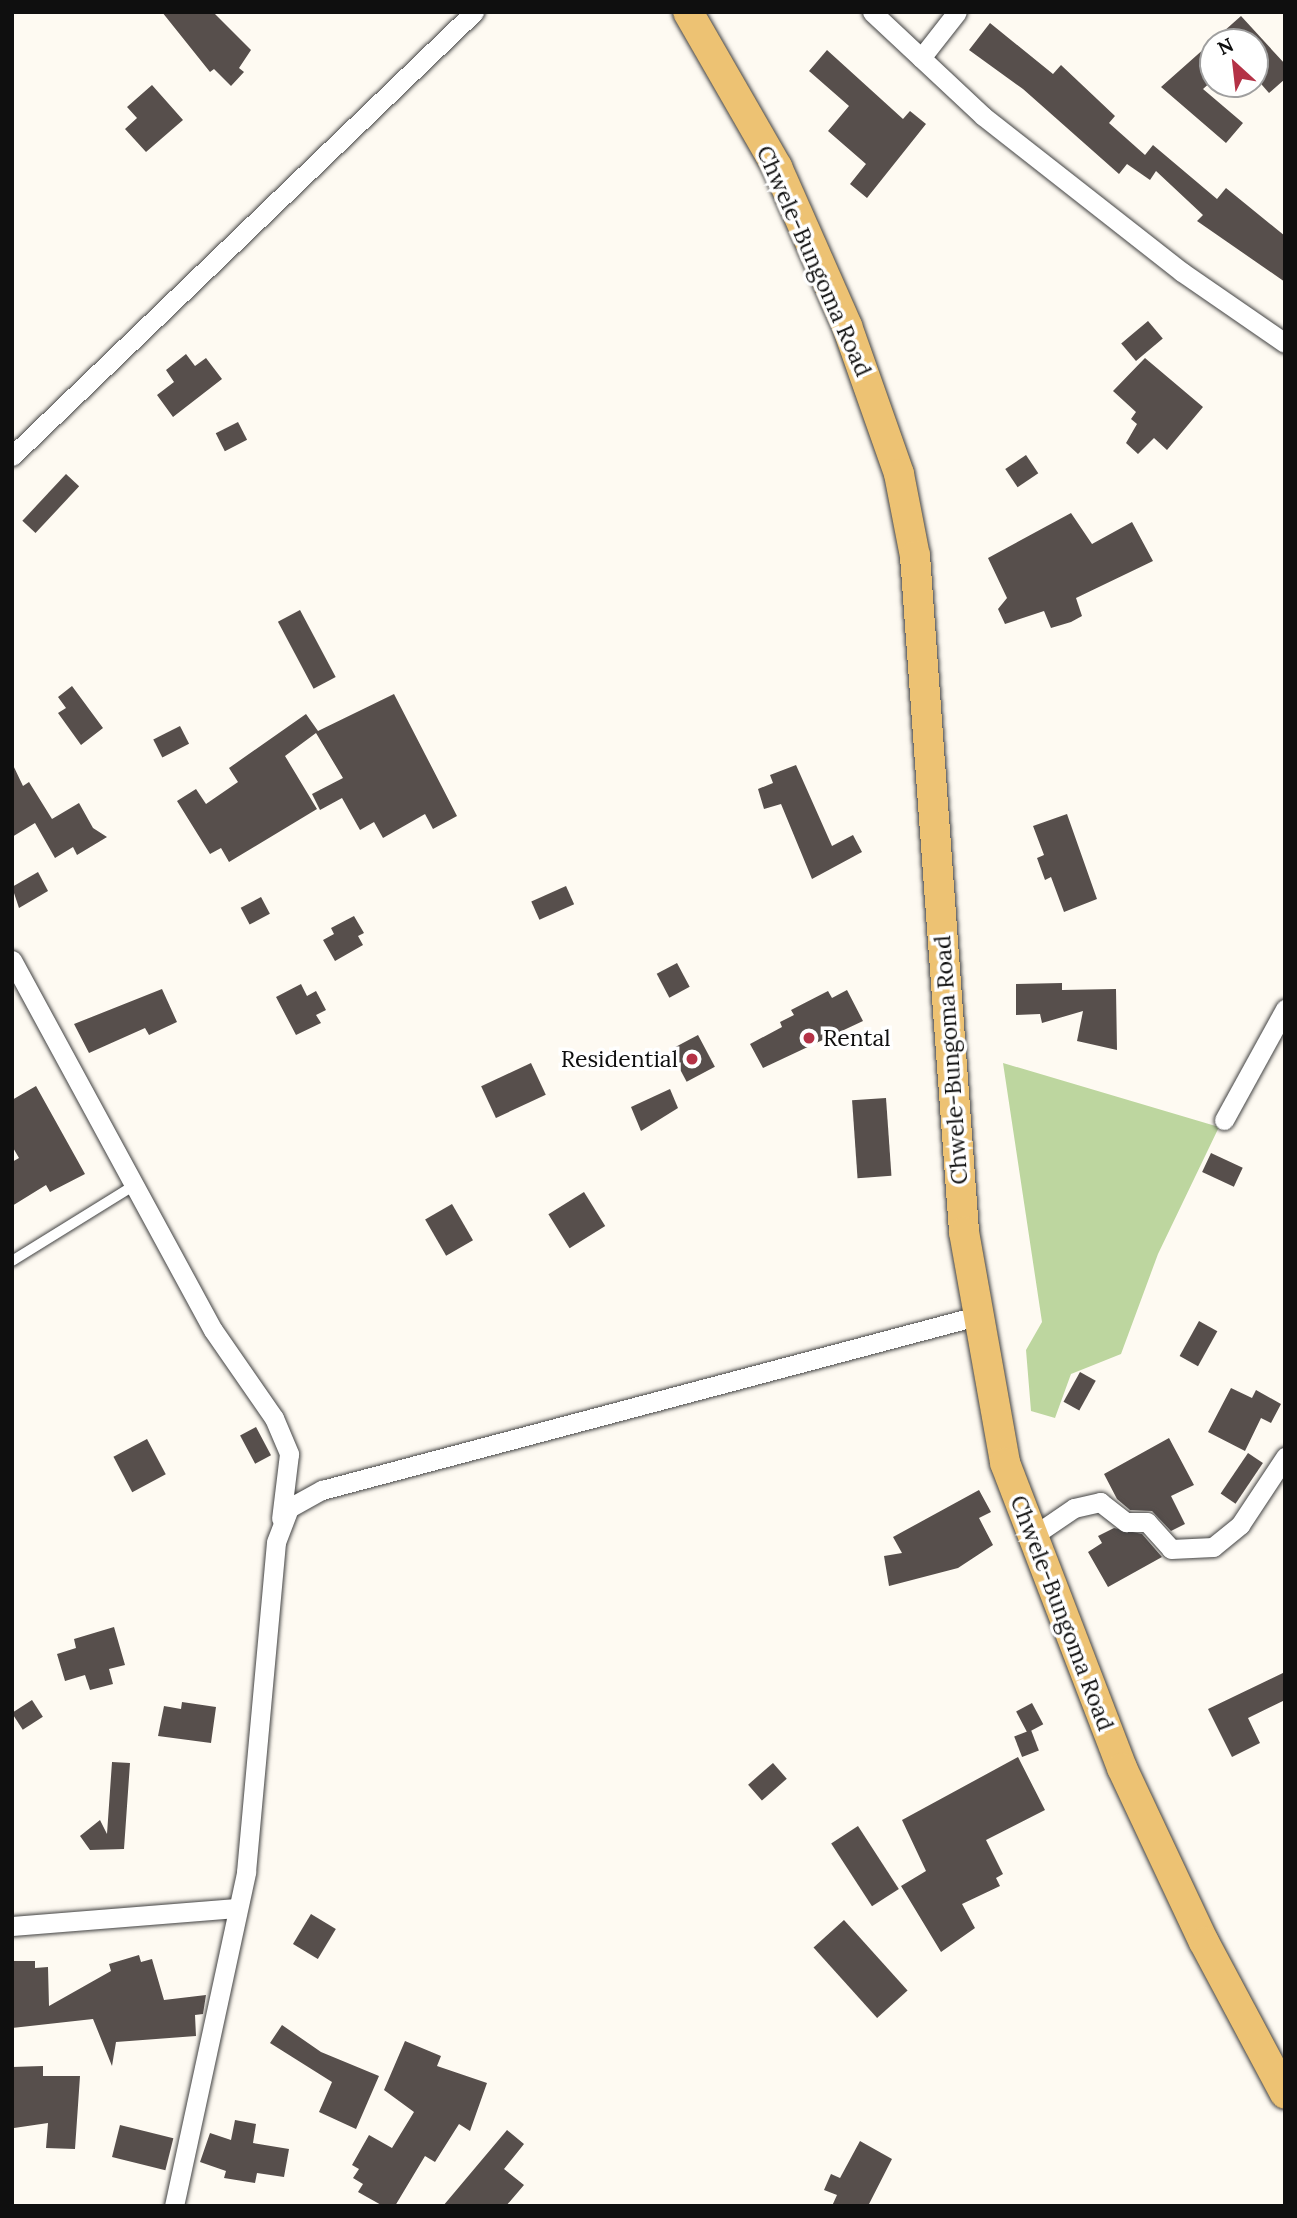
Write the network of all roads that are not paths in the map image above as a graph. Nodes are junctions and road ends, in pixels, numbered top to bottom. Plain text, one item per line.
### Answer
1 (474, 12) edge
2 (688, 12) edge
3 (872, 12) edge
4 (957, 12) edge
5 (921, 58) junction
6 (1285, 343) edge
7 (12, 456) edge
8 (12, 960) edge
9 (1285, 1009) edge
10 (1224, 1120) dead end
11 (133, 1186) junction
12 (12, 1261) edge
13 (977, 1315) junction
14 (1285, 1457) edge
15 (281, 1520) junction
16 (1030, 1538) junction
17 (236, 1908) junction
18 (12, 1926) edge
19 (1285, 2094) edge
20 (174, 2206) edge

1 - 7 street
2 - 13 main road, Chwele-Bungoma Road
3 - 5 street
4 - 5 street
5 - 6 street
8 - 11 street
9 - 10 street
11 - 12 lane
11 - 15 street
13 - 15 street
13 - 16 main road, Chwele-Bungoma Road
14 - 16 street
15 - 17 street
16 - 19 main road, Chwele-Bungoma Road
17 - 18 street
17 - 20 street

